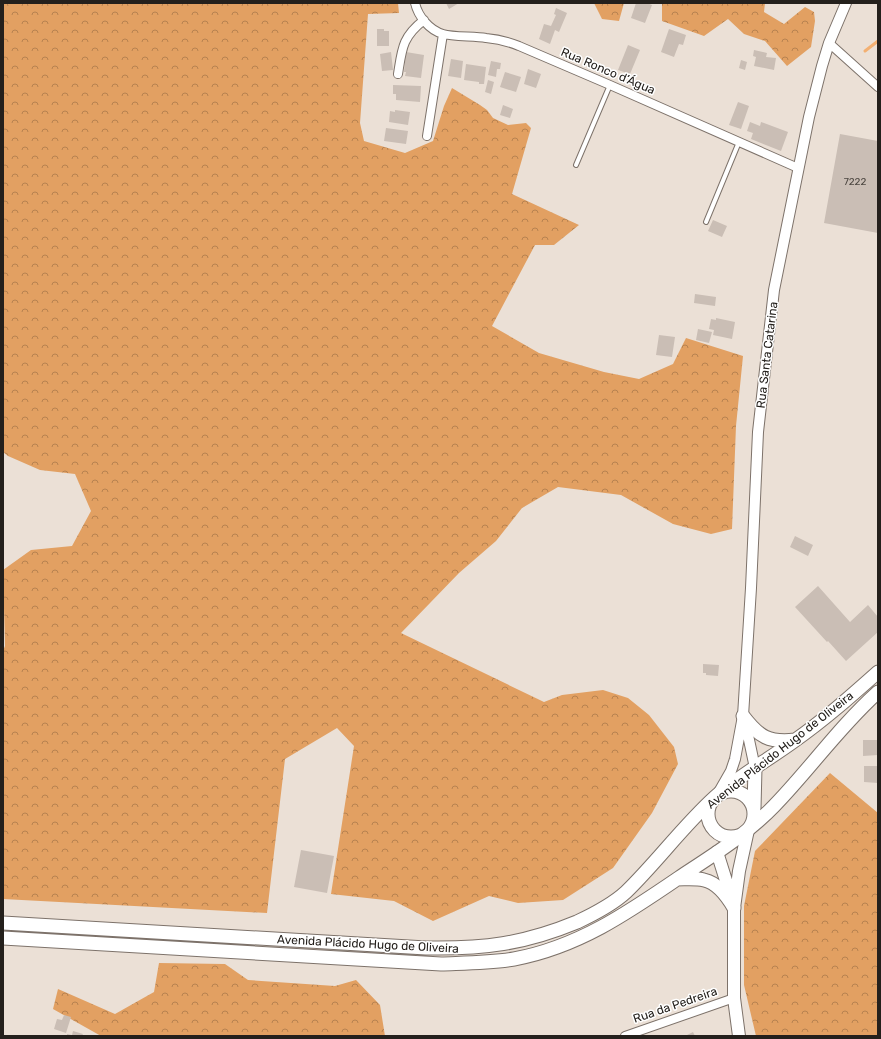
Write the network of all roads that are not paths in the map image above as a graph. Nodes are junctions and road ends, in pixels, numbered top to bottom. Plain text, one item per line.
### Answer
1 (415, 3) edge
2 (846, 3) edge
3 (424, 20) junction
4 (443, 34) junction
5 (829, 44) junction
6 (398, 74) dead end
7 (610, 85) junction
8 (878, 87) edge
9 (427, 136) dead end
10 (740, 142) junction
11 (576, 165) dead end
12 (798, 168) junction
13 (706, 222) dead end
14 (878, 672) edge
15 (878, 692) edge
16 (744, 716) junction
17 (796, 740) junction
18 (755, 768) junction
19 (716, 797) junction
20 (754, 810) junction
21 (709, 820) junction
22 (748, 830) junction
23 (717, 852) junction
24 (677, 879) junction
25 (734, 908) junction
26 (3, 923) edge
27 (3, 938) edge
28 (734, 998) junction
29 (625, 1036) edge
30 (738, 1036) edge

1 - 3 street, Rua Ronco d’Água
2 - 5 street, Rua Santa Catarina
3 - 4 street, Rua Ronco d’Água
3 - 6 street
4 - 7 street, Rua Ronco d’Água
4 - 9 street
5 - 8 street
5 - 12 street, Rua Santa Catarina
7 - 10 street, Rua Ronco d’Água
7 - 11 lane
10 - 12 street, Rua Ronco d’Água
10 - 13 lane
12 - 16 street, Rua Santa Catarina
14 - 17 main road, Avenida Plácido Hugo de Oliveira
15 - 22 main road, Avenida Plácido Hugo de Oliveira
16 - 17 main road
16 - 18 street, Rua Santa Catarina
16 - 19 street, Rua Santa Catarina
17 - 18 main road, Avenida Plácido Hugo de Oliveira
18 - 19 main road, Avenida Plácido Hugo de Oliveira
18 - 20 main road, Rua Santa Catarina
19 - 20 main road
19 - 21 main road
19 - 26 main road, Avenida Plácido Hugo de Oliveira
20 - 22 main road
21 - 22 main road
21 - 23 main road
22 - 23 main road, Avenida Plácido Hugo de Oliveira
22 - 25 main road
23 - 24 main road, Avenida Plácido Hugo de Oliveira
23 - 25 main road
24 - 25 main road
24 - 27 main road, Avenida Plácido Hugo de Oliveira
25 - 28 main road
28 - 29 street, Rua da Pedreira
28 - 30 main road

